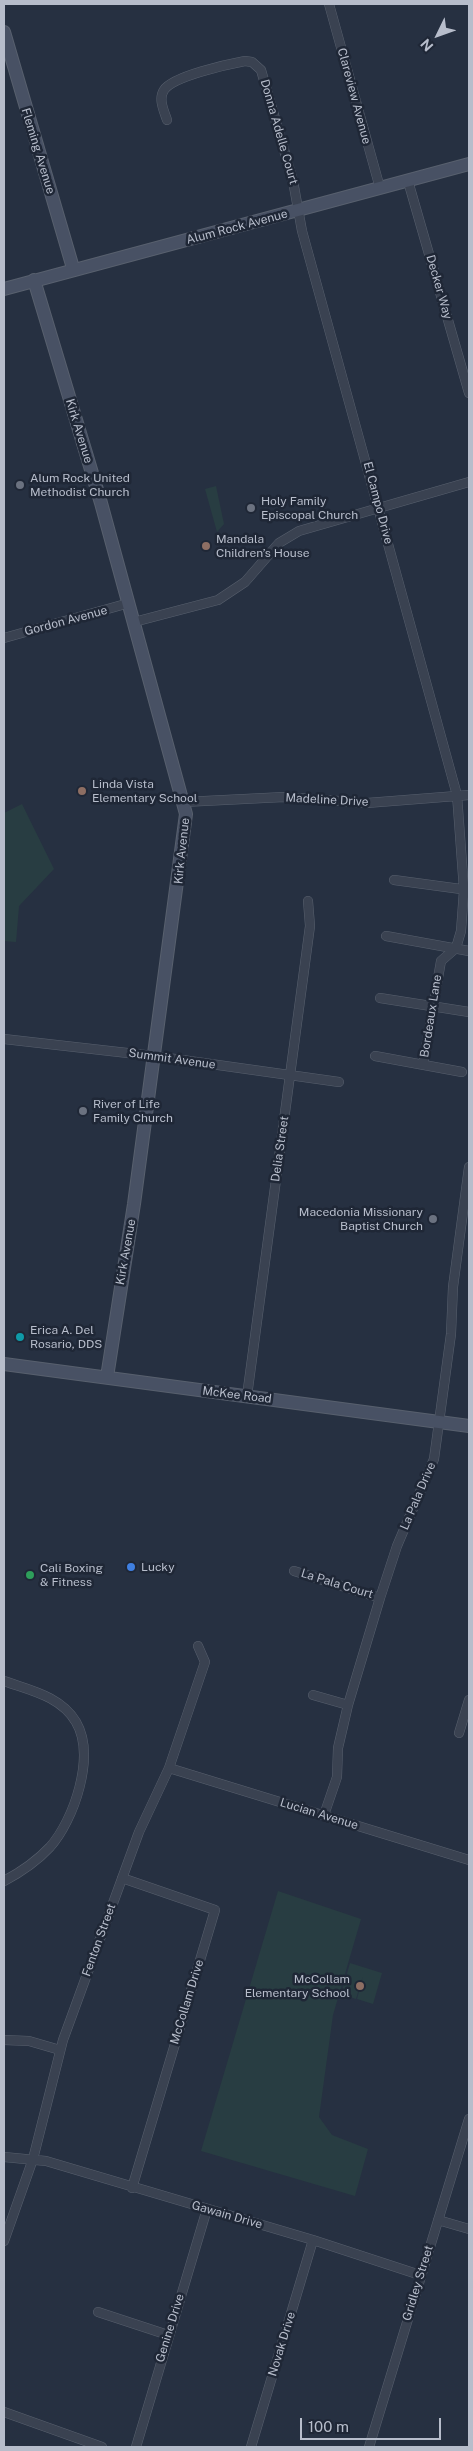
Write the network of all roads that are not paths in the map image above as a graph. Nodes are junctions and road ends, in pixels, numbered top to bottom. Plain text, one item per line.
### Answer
1 (329, 4) edge
2 (4, 32) edge
3 (8, 63) edge
4 (167, 120) dead end
5 (469, 164) edge
6 (408, 181) junction
7 (380, 188) junction
8 (299, 211) junction
9 (73, 268) junction
10 (34, 280) junction
11 (4, 288) edge
12 (469, 393) edge
13 (469, 482) edge
14 (380, 507) junction
15 (129, 603) junction
16 (134, 622) junction
17 (4, 638) edge
18 (457, 795) junction
19 (469, 795) edge
20 (184, 802) junction
21 (394, 880) dead end
22 (467, 890) edge
23 (308, 901) dead end
24 (386, 936) dead end
25 (456, 948) junction
26 (469, 951) edge
27 (380, 998) dead end
28 (432, 1006) junction
29 (469, 1012) edge
30 (4, 1039) edge
31 (154, 1056) junction
32 (375, 1056) dead end
33 (423, 1065) junction
34 (462, 1072) dead end
35 (290, 1076) junction
36 (339, 1082) dead end
37 (469, 1167) edge
38 (4, 1364) edge
39 (107, 1377) junction
40 (247, 1396) junction
41 (439, 1422) junction
42 (469, 1426) edge
43 (294, 1571) dead end
44 (380, 1598) junction
45 (198, 1646) dead end
46 (4, 1682) edge
47 (313, 1695) dead end
48 (469, 1700) edge
49 (348, 1705) junction
50 (459, 1733) dead end
51 (169, 1768) junction
52 (324, 1815) junction
53 (469, 1860) edge
54 (122, 1878) junction
55 (4, 1881) edge
56 (4, 2040) edge
57 (60, 2050) junction
58 (469, 2119) edge
59 (4, 2157) edge
60 (33, 2160) junction
61 (132, 2188) junction
62 (207, 2209) junction
63 (438, 2220) junction
64 (469, 2229) edge
65 (313, 2240) junction
66 (4, 2241) edge
67 (420, 2275) junction
68 (98, 2312) dead end
69 (168, 2335) junction
70 (4, 2412) edge
71 (102, 2447) edge
72 (136, 2447) edge
73 (251, 2447) edge
74 (369, 2447) edge

1 - 7 street, Clareview Avenue
2 - 3 street, Fleming Avenue
3 - 9 street, Fleming Avenue
4 - 8 street, Donna Adelle Court
5 - 6 street, Alum Rock Avenue
6 - 7 street, Alum Rock Avenue
6 - 12 street, Decker Way
7 - 8 street, Alum Rock Avenue
8 - 9 street, Alum Rock Avenue
8 - 14 street, El Campo Drive
9 - 10 street, Alum Rock Avenue
10 - 11 street, Alum Rock Avenue
10 - 15 street, Kirk Avenue
13 - 14 street
14 - 16 street
14 - 18 street, El Campo Drive
15 - 16 street, Kirk Avenue
15 - 17 street, Gordon Avenue
16 - 20 street, Kirk Avenue
18 - 19 street, Madeline Drive
18 - 20 street, Madeline Drive
18 - 22 street, Bordeaux Lane
20 - 31 street, Kirk Avenue
21 - 22 street
22 - 25 street, Bordeaux Lane
23 - 35 street, Delia Street
24 - 25 street
25 - 26 street
25 - 28 street, Bordeaux Lane
27 - 28 street
28 - 29 street
28 - 33 street, Bordeaux Lane
30 - 31 street, Summit Avenue
31 - 35 street, Summit Avenue
31 - 39 street, Kirk Avenue
32 - 33 street
33 - 34 street
35 - 36 street, Summit Avenue
35 - 40 street, Delia Street
37 - 41 street, La Pala Drive
38 - 39 street, McKee Road
39 - 40 street, McKee Road
40 - 41 street, McKee Road
41 - 42 street, McKee Road
41 - 44 street, La Pala Drive
43 - 44 street, La Pala Court
44 - 49 street, La Pala Drive
45 - 51 street, Fenton Street
46 - 55 street
47 - 49 street
48 - 50 street
49 - 52 street, La Pala Drive
51 - 52 street, Lucian Avenue
51 - 54 street, Fenton Street
52 - 53 street, Lucian Avenue
54 - 57 street, Fenton Street
54 - 61 street, McCollam Drive
56 - 57 street
57 - 60 street, Fenton Street
58 - 63 street, Gridley Street
59 - 60 street, Gawain Drive
60 - 61 street, Gawain Drive
60 - 66 street, Fenton Street
61 - 62 street, Gawain Drive
62 - 65 street, Gawain Drive
62 - 69 street, Genine Drive
63 - 64 street
63 - 67 street, Gridley Street
65 - 67 street, Gawain Drive
65 - 73 street, Novak Drive
67 - 74 street, Gridley Street
68 - 69 street
69 - 72 street, Genine Drive
70 - 71 street

